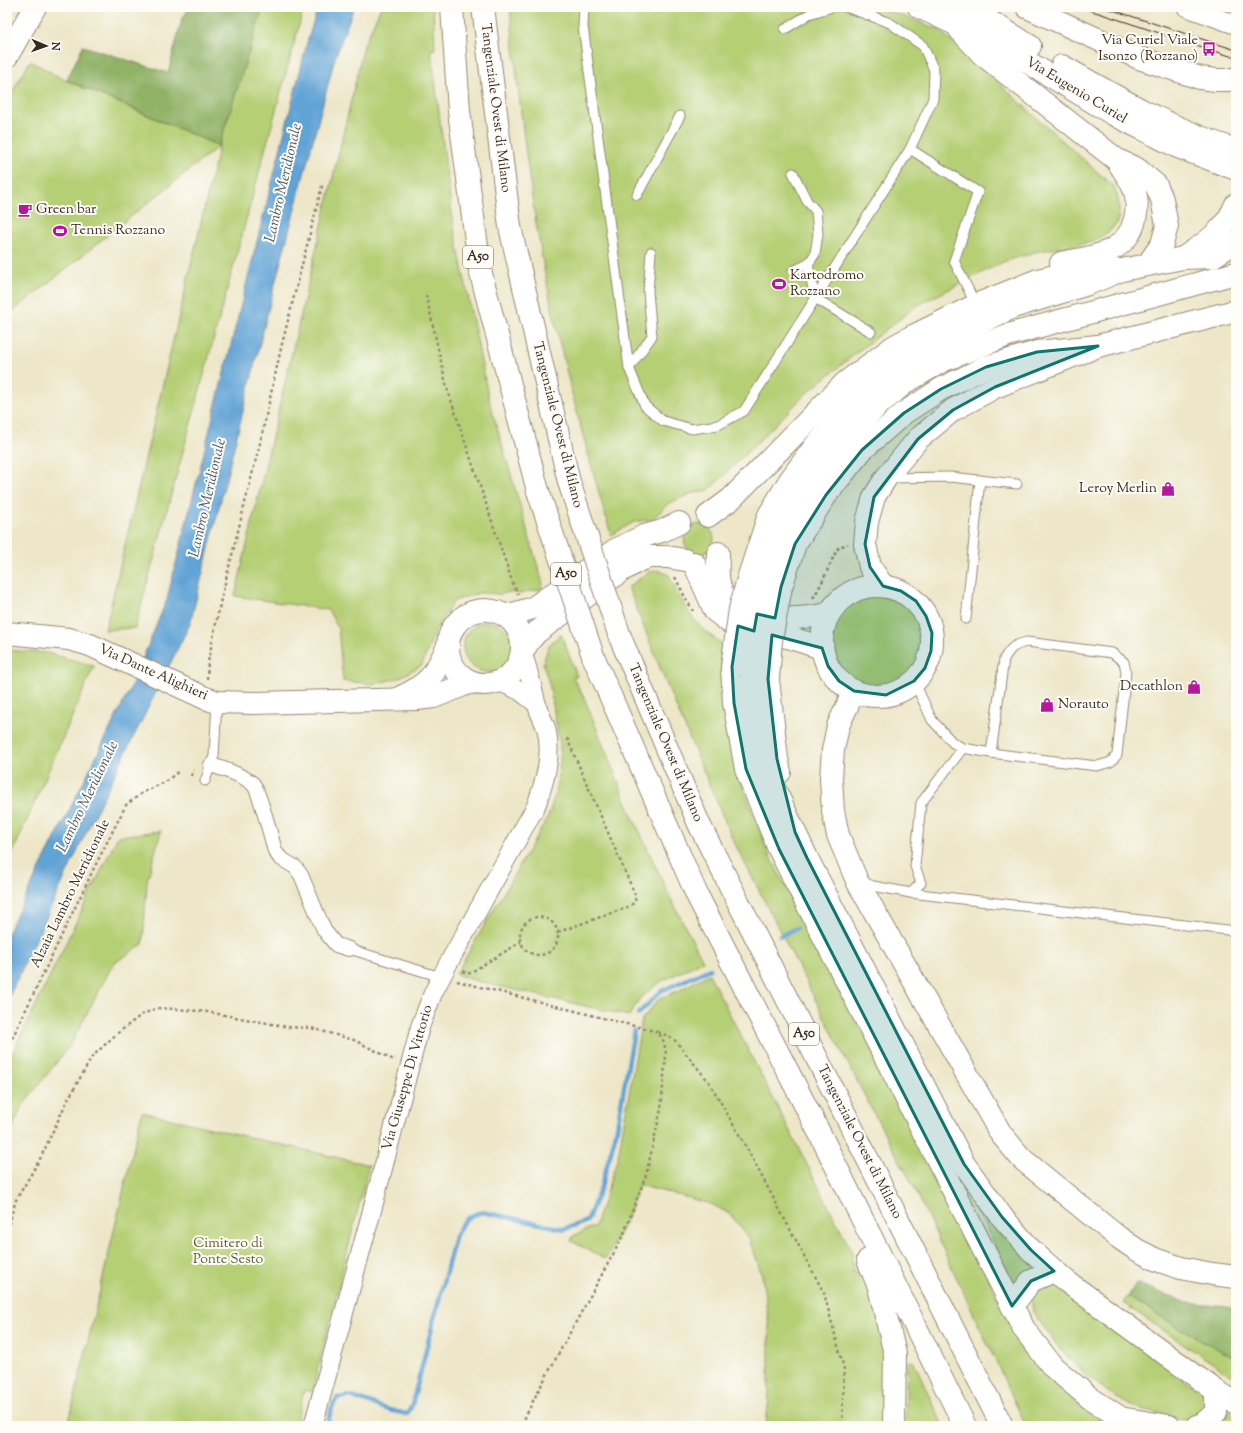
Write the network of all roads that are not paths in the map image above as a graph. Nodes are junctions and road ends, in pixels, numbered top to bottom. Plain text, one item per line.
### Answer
1 (35, 7) edge
2 (584, 7) edge
3 (832, 7) edge
4 (846, 7) edge
5 (919, 7) edge
6 (1027, 7) edge
7 (1186, 7) edge
8 (483, 11) edge
9 (453, 12) edge
10 (958, 15) edge
11 (1236, 25) edge
12 (785, 28) dead end
13 (7, 56) edge
14 (1236, 78) edge
15 (680, 116) dead end
16 (910, 149) junction
17 (1227, 157) edge
18 (1117, 160) junction
19 (793, 173) dead end
20 (637, 195) dead end
21 (1236, 204) edge
22 (1236, 242) edge
23 (652, 252) dead end
24 (1183, 258) junction
25 (808, 264) junction
26 (1148, 264) junction
27 (1122, 270) junction
28 (793, 271) dead end
29 (1236, 273) edge
30 (815, 298) junction
31 (973, 300) junction
32 (1236, 311) edge
33 (871, 332) dead end
34 (1098, 346) junction
35 (629, 368) junction
36 (886, 478) junction
37 (980, 480) junction
38 (1017, 484) dead end
39 (708, 516) junction
40 (679, 523) junction
41 (718, 553) junction
42 (689, 561) junction
43 (764, 584) junction
44 (883, 586) junction
45 (829, 614) junction
46 (505, 615) junction
47 (966, 618) dead end
48 (7, 633) edge
49 (448, 646) junction
50 (822, 648) junction
51 (522, 652) junction
52 (751, 674) junction
53 (914, 681) junction
54 (471, 682) junction
55 (500, 682) junction
56 (854, 691) junction
57 (206, 698) junction
58 (396, 699) junction
59 (536, 704) junction
60 (963, 748) junction
61 (991, 753) junction
62 (211, 765) junction
63 (204, 781) dead end
64 (855, 878) junction
65 (912, 893) junction
66 (1236, 931) edge
67 (349, 949) joint
68 (445, 970) junction
69 (820, 1136) junction
70 (1054, 1271) junction
71 (1236, 1277) edge
72 (1012, 1306) junction
73 (1226, 1390) edge
74 (1236, 1403) edge
75 (1131, 1422) edge
76 (313, 1426) edge
77 (894, 1426) edge
78 (965, 1426) edge
79 (1002, 1426) edge
80 (1169, 1426) edge
81 (1197, 1426) edge

1 - 13 main road
2 - 35 lane
3 - 12 lane
4 - 16 lane
5 - 10 main road, Via Eugenio Curiel
6 - 14 main road
7 - 11 street
8 - 79 main road, Tangenziale Ovest di Milano / A50, bridge
9 - 69 main road, A50, bridge
10 - 17 main road, Via Eugenio Curiel
10 - 18 main road
15 - 20 lane
16 - 30 lane
16 - 31 lane
18 - 26 main road
18 - 31 main road
19 - 25 lane
21 - 24 main road
22 - 24 main road
23 - 35 lane
24 - 26 main road
25 - 28 lane
25 - 30 lane
26 - 27 main road
27 - 31 main road
27 - 43 main road
29 - 43 main road
30 - 33 lane
30 - 35 lane
31 - 39 main road
32 - 34 main road
34 - 36 main road
34 - 43 main road
36 - 37 lane
36 - 44 main road
37 - 38 lane
37 - 47 lane
39 - 40 main road
39 - 41 main road
40 - 42 main road
40 - 46 main road
41 - 42 main road
41 - 45 main road
42 - 50 main road
42 - 51 main road
43 - 52 main road, bridge
43 - 52 main road, bridge
44 - 45 main road
44 - 53 main road
45 - 50 main road
46 - 49 main road
46 - 51 main road
48 - 57 main road, Via Dante Alighieri
49 - 54 main road
49 - 58 main road, Via Dante Alighieri
50 - 56 main road
51 - 55 main road
51 - 59 street, Via Giuseppe Di Vittorio
52 - 70 main road
52 - 72 main road
53 - 56 main road
53 - 60 lane
54 - 55 main road
54 - 58 main road, Via Dante Alighieri
55 - 59 street, Via Giuseppe Di Vittorio
56 - 64 main road
57 - 58 main road, Via Dante Alighieri
57 - 62 lane
59 - 68 street, Via Giuseppe Di Vittorio
60 - 61 lane
60 - 65 lane
61 - 61 lane
62 - 63 lane
62 - 67 street
64 - 65 lane
64 - 71 main road
65 - 66 lane
67 - 68 lane
68 - 76 street, Via Giuseppe Di Vittorio
69 - 77 main road
69 - 78 main road, A50
70 - 72 main road
70 - 73 main road
72 - 75 main road
73 - 74 main road
73 - 81 main road
75 - 80 main road

